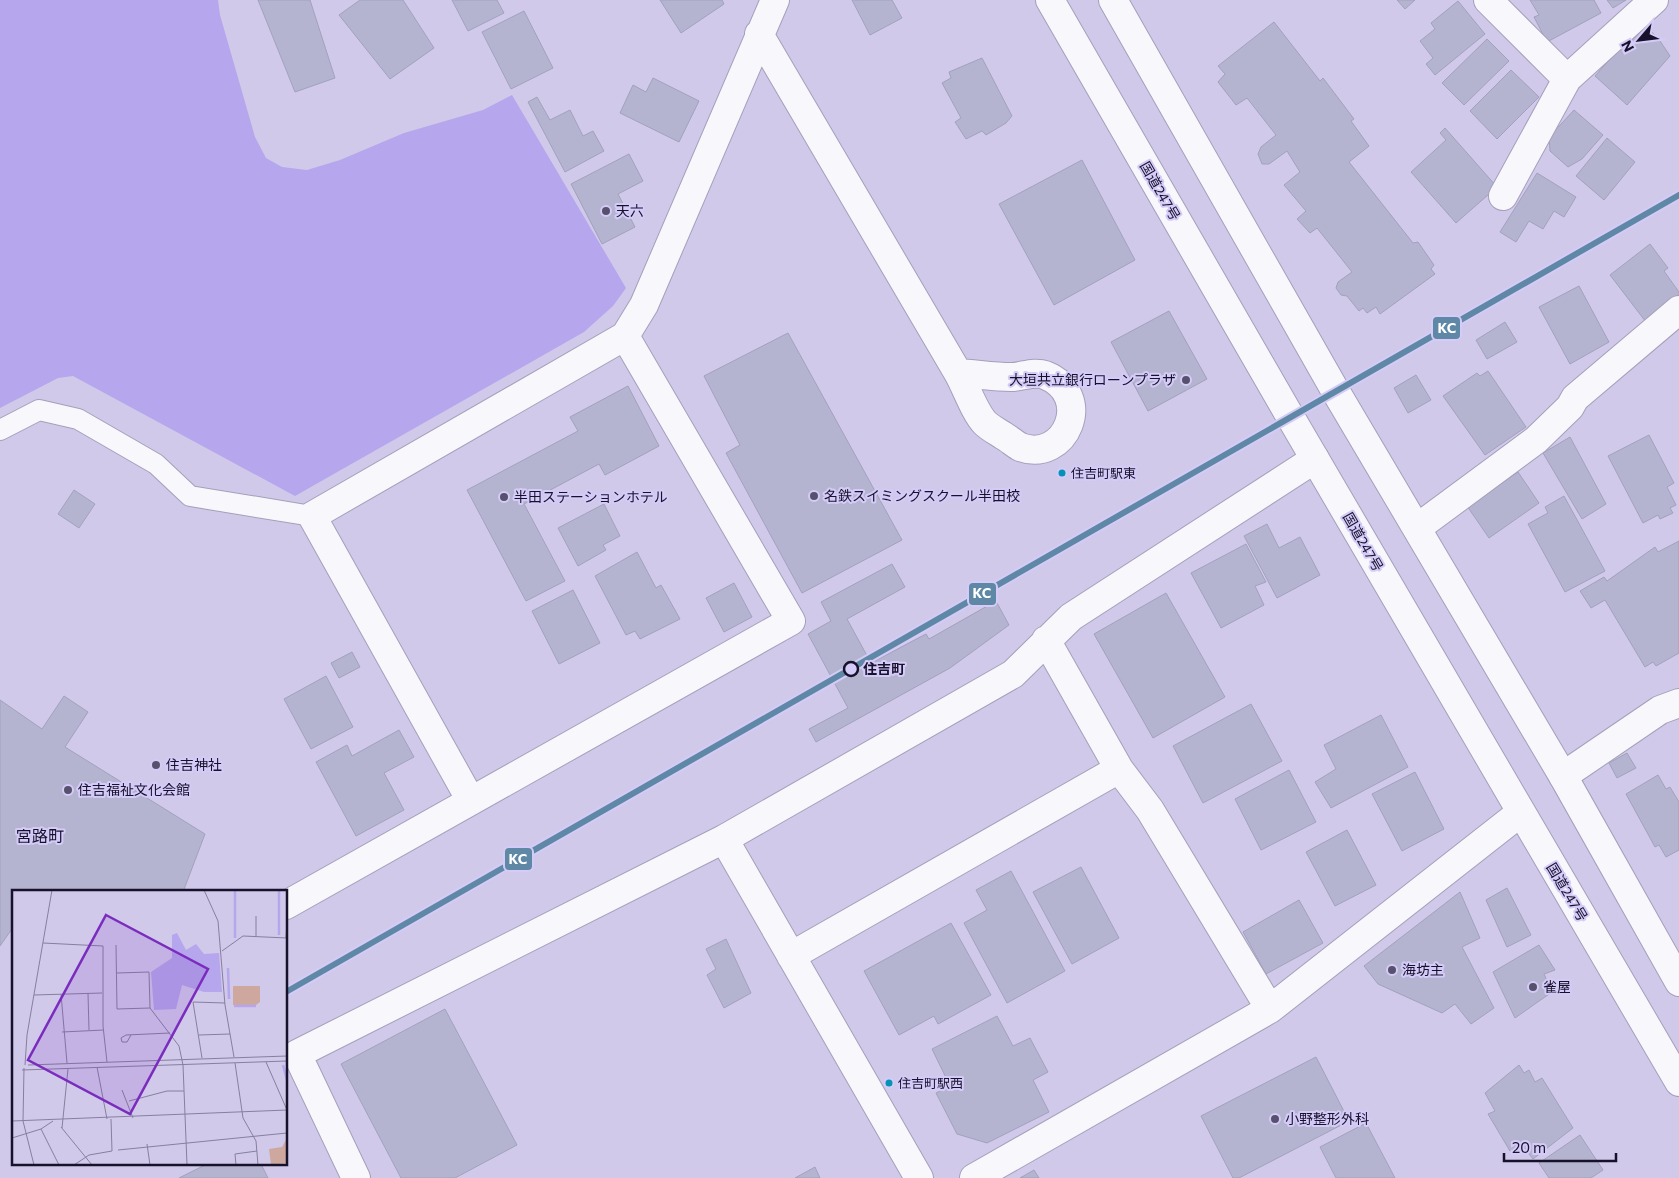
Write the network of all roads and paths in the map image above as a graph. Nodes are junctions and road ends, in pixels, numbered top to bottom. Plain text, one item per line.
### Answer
1 (775, 0) edge
2 (1050, 0) edge
3 (1113, 0) edge
4 (1488, 0) edge
5 (1654, 0) edge
6 (759, 34) junction
7 (1567, 79) junction
8 (1503, 196) dead end
9 (1679, 310) edge
10 (625, 336) junction
11 (958, 373) dead end
12 (0, 430) edge
13 (1315, 459) junction
14 (312, 516) junction
15 (1417, 528) junction
16 (1046, 640) junction
17 (1679, 703) edge
18 (1119, 770) junction
19 (1563, 776) junction
20 (471, 801) junction
21 (1520, 813) junction
22 (724, 840) junction
23 (288, 904) edge
24 (791, 956) junction
25 (1679, 982) edge
26 (1270, 1009) junction
27 (1679, 1082) edge
28 (356, 1178) edge
29 (919, 1178) edge
30 (974, 1178) edge

1 - 6 main road
2 - 13 main road, 国道247号
3 - 15 main road
4 - 7 main road
5 - 7 main road
6 - 10 main road
6 - 11 main road
7 - 8 main road
9 - 15 main road
10 - 14 main road
10 - 20 main road
12 - 14 lane
13 - 16 main road
13 - 21 main road, 国道247号
14 - 20 main road
15 - 19 main road
16 - 18 main road
16 - 22 main road
17 - 19 main road
18 - 24 main road
18 - 26 main road
19 - 25 main road
20 - 23 main road
21 - 26 main road
21 - 27 main road, 国道247号
22 - 24 main road
22 - 28 main road
24 - 29 main road
26 - 30 main road

